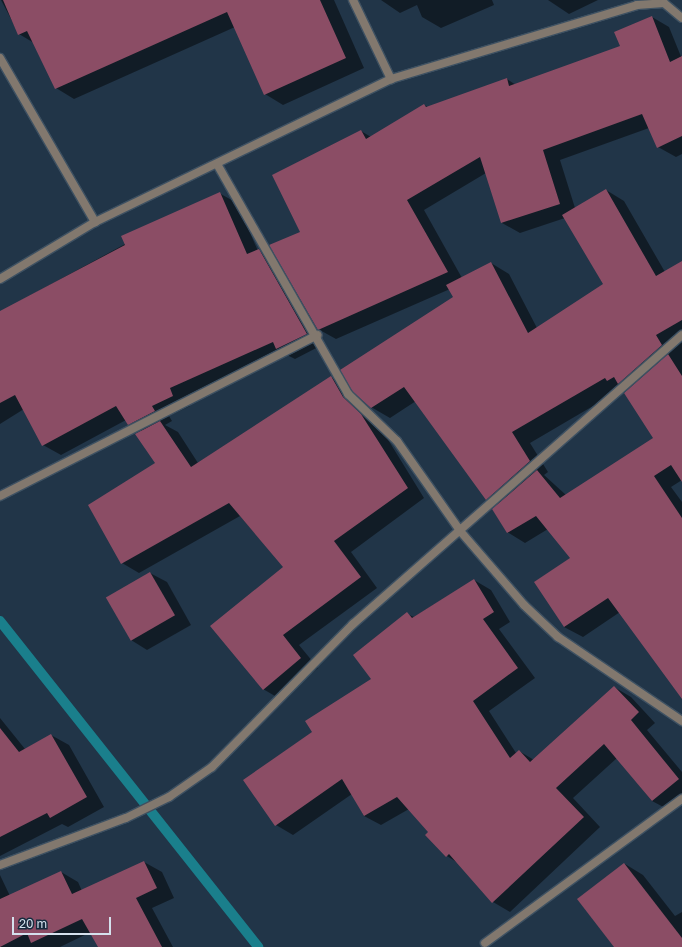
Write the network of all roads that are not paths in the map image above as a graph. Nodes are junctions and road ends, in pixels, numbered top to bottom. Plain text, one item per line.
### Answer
1 (353, 0) edge
2 (682, 18) edge
3 (0, 58) edge
4 (391, 79) junction
5 (217, 164) junction
6 (94, 222) junction
7 (0, 279) edge
8 (317, 335) junction
9 (682, 335) edge
10 (0, 496) edge
11 (461, 532) junction
12 (682, 721) edge
13 (682, 799) edge
14 (0, 865) edge
15 (485, 943) dead end

1 - 4 street
2 - 4 street
3 - 6 street
4 - 5 street
5 - 6 street
5 - 8 street
6 - 7 street
8 - 10 street
8 - 11 street
9 - 11 street
11 - 12 street
11 - 14 street
13 - 15 street

